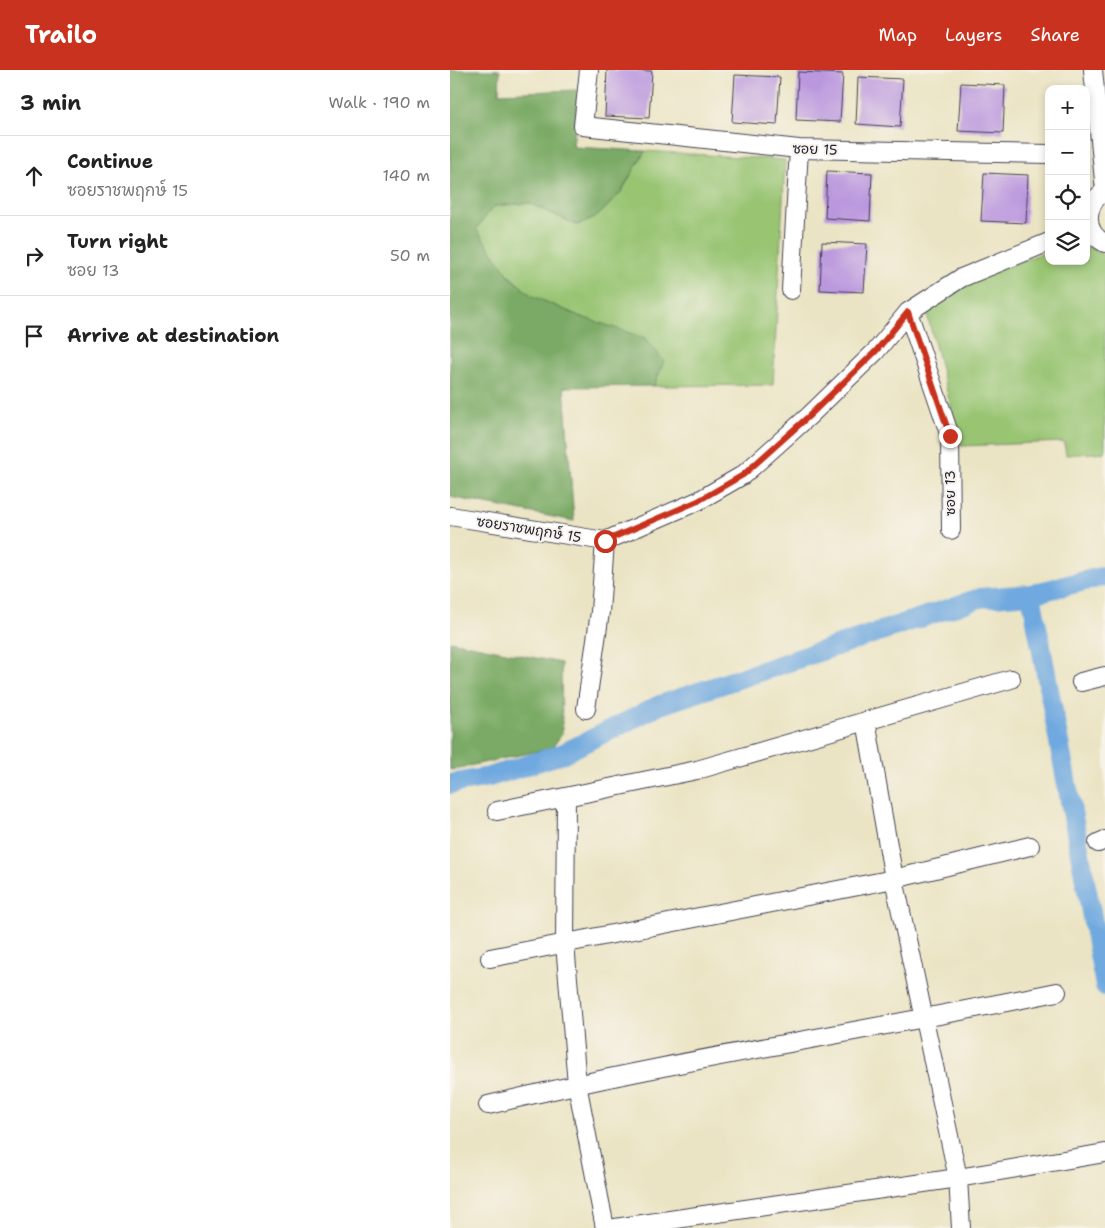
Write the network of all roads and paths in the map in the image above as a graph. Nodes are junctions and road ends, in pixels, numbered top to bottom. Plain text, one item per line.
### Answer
1 (589, 70) edge
2 (1093, 70) edge
3 (799, 149) junction
4 (1045, 154) edge
5 (1094, 154) edge
6 (1105, 191) edge
7 (1088, 220) edge
8 (1090, 230) edge
9 (1105, 243) edge
10 (1045, 244) edge
11 (791, 290) dead end
12 (908, 312) junction
13 (450, 516) edge
14 (951, 530) dead end
15 (605, 541) junction
16 (1105, 676) edge
17 (1011, 679) dead end
18 (1081, 682) dead end
19 (586, 710) dead end
20 (866, 721) junction
21 (566, 797) junction
22 (497, 811) dead end
23 (1030, 846) dead end
24 (894, 880) junction
25 (565, 944) junction
26 (490, 958) dead end
27 (1057, 992) dead end
28 (924, 1020) junction
29 (576, 1084) junction
30 (488, 1105) dead end
31 (1105, 1153) edge
32 (958, 1178) junction
33 (605, 1228) edge
34 (615, 1228) edge
35 (961, 1228) edge

1 - 3 street, ซอย 15
2 - 5 street
3 - 4 street, ซอย 15
3 - 11 street
5 - 6 street
6 - 7 street
8 - 9 street
10 - 12 street
12 - 14 street, ซอย 13
12 - 15 street
13 - 15 street, ซอยราชพฤกษ์ 15
15 - 19 street
16 - 18 street
17 - 20 street
20 - 21 street
20 - 24 street
21 - 22 street
21 - 25 street
23 - 24 street
24 - 25 street
24 - 28 street
25 - 26 street
25 - 29 street
27 - 28 street
28 - 29 street
28 - 32 street
29 - 30 street
29 - 33 street
31 - 32 street
32 - 34 street
32 - 35 street

